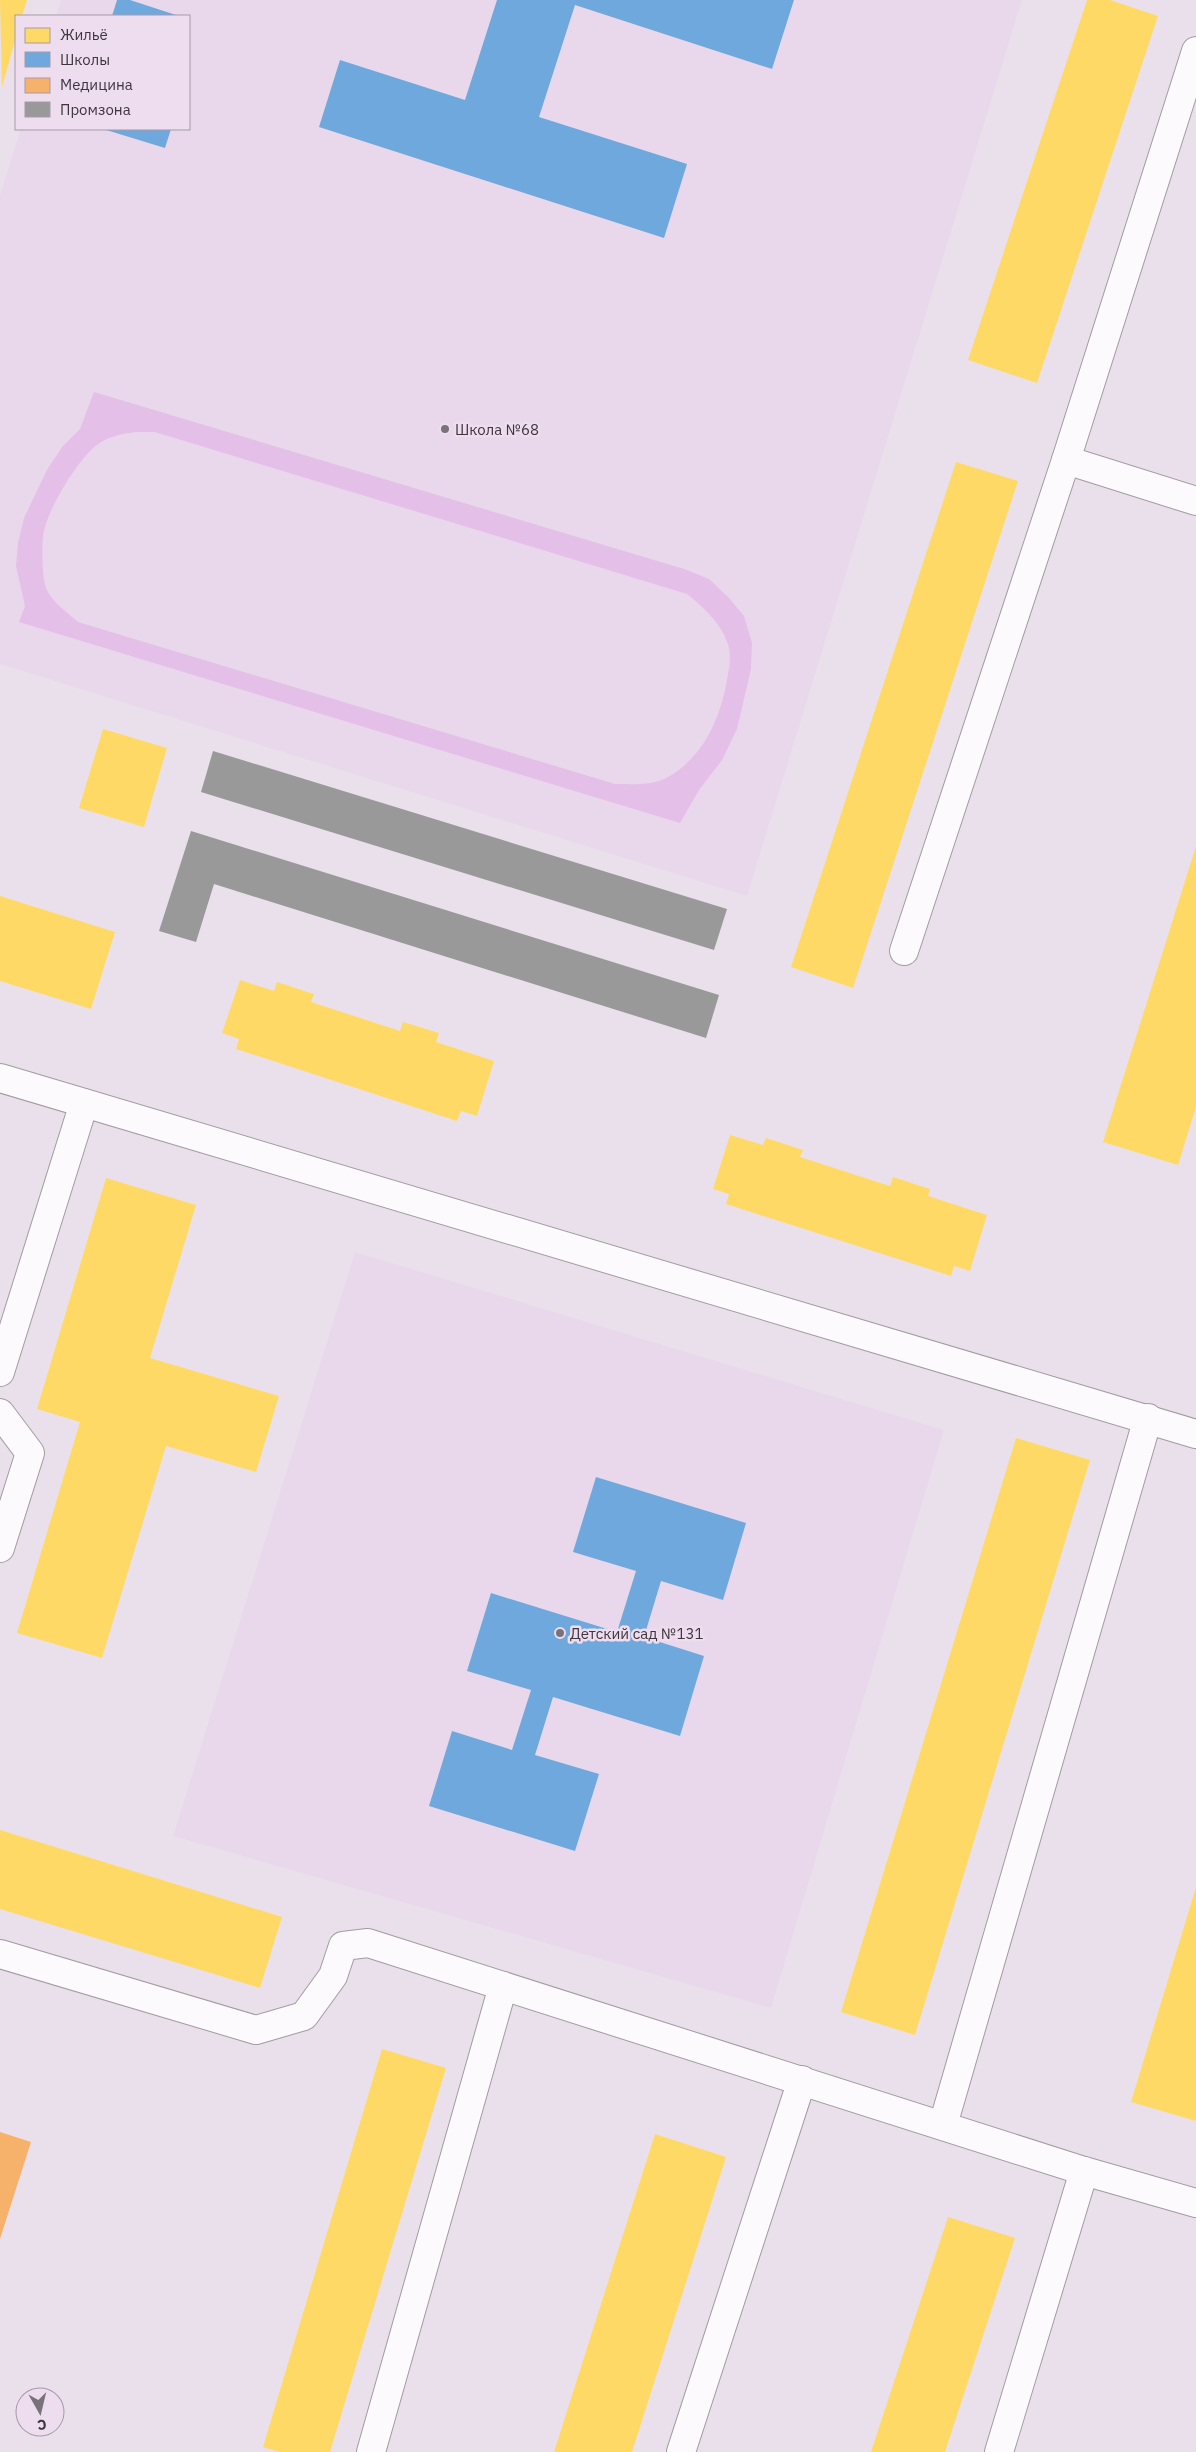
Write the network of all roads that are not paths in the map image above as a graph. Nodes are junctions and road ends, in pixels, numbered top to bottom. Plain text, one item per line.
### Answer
1 (1196, 51) edge
2 (1191, 88) edge
3 (1066, 460) junction
4 (1196, 501) edge
5 (904, 951) dead end
6 (0, 1078) edge
7 (84, 1103) junction
8 (0, 1372) edge
9 (0, 1413) edge
10 (1148, 1418) junction
11 (1196, 1434) edge
12 (0, 1548) edge
13 (0, 1954) edge
14 (503, 1986) junction
15 (802, 2080) junction
16 (943, 2125) junction
17 (1084, 2171) junction
18 (1196, 2203) edge
19 (371, 2452) edge
20 (681, 2452) edge
21 (999, 2452) edge

1 - 2 lane
2 - 3 lane
3 - 4 lane
3 - 5 lane
6 - 7 lane
7 - 8 lane
7 - 10 lane
9 - 12 lane
10 - 11 lane
10 - 16 lane
13 - 14 lane
14 - 15 lane
14 - 19 lane
15 - 16 lane
15 - 20 lane
16 - 17 lane
17 - 18 lane
17 - 21 lane

